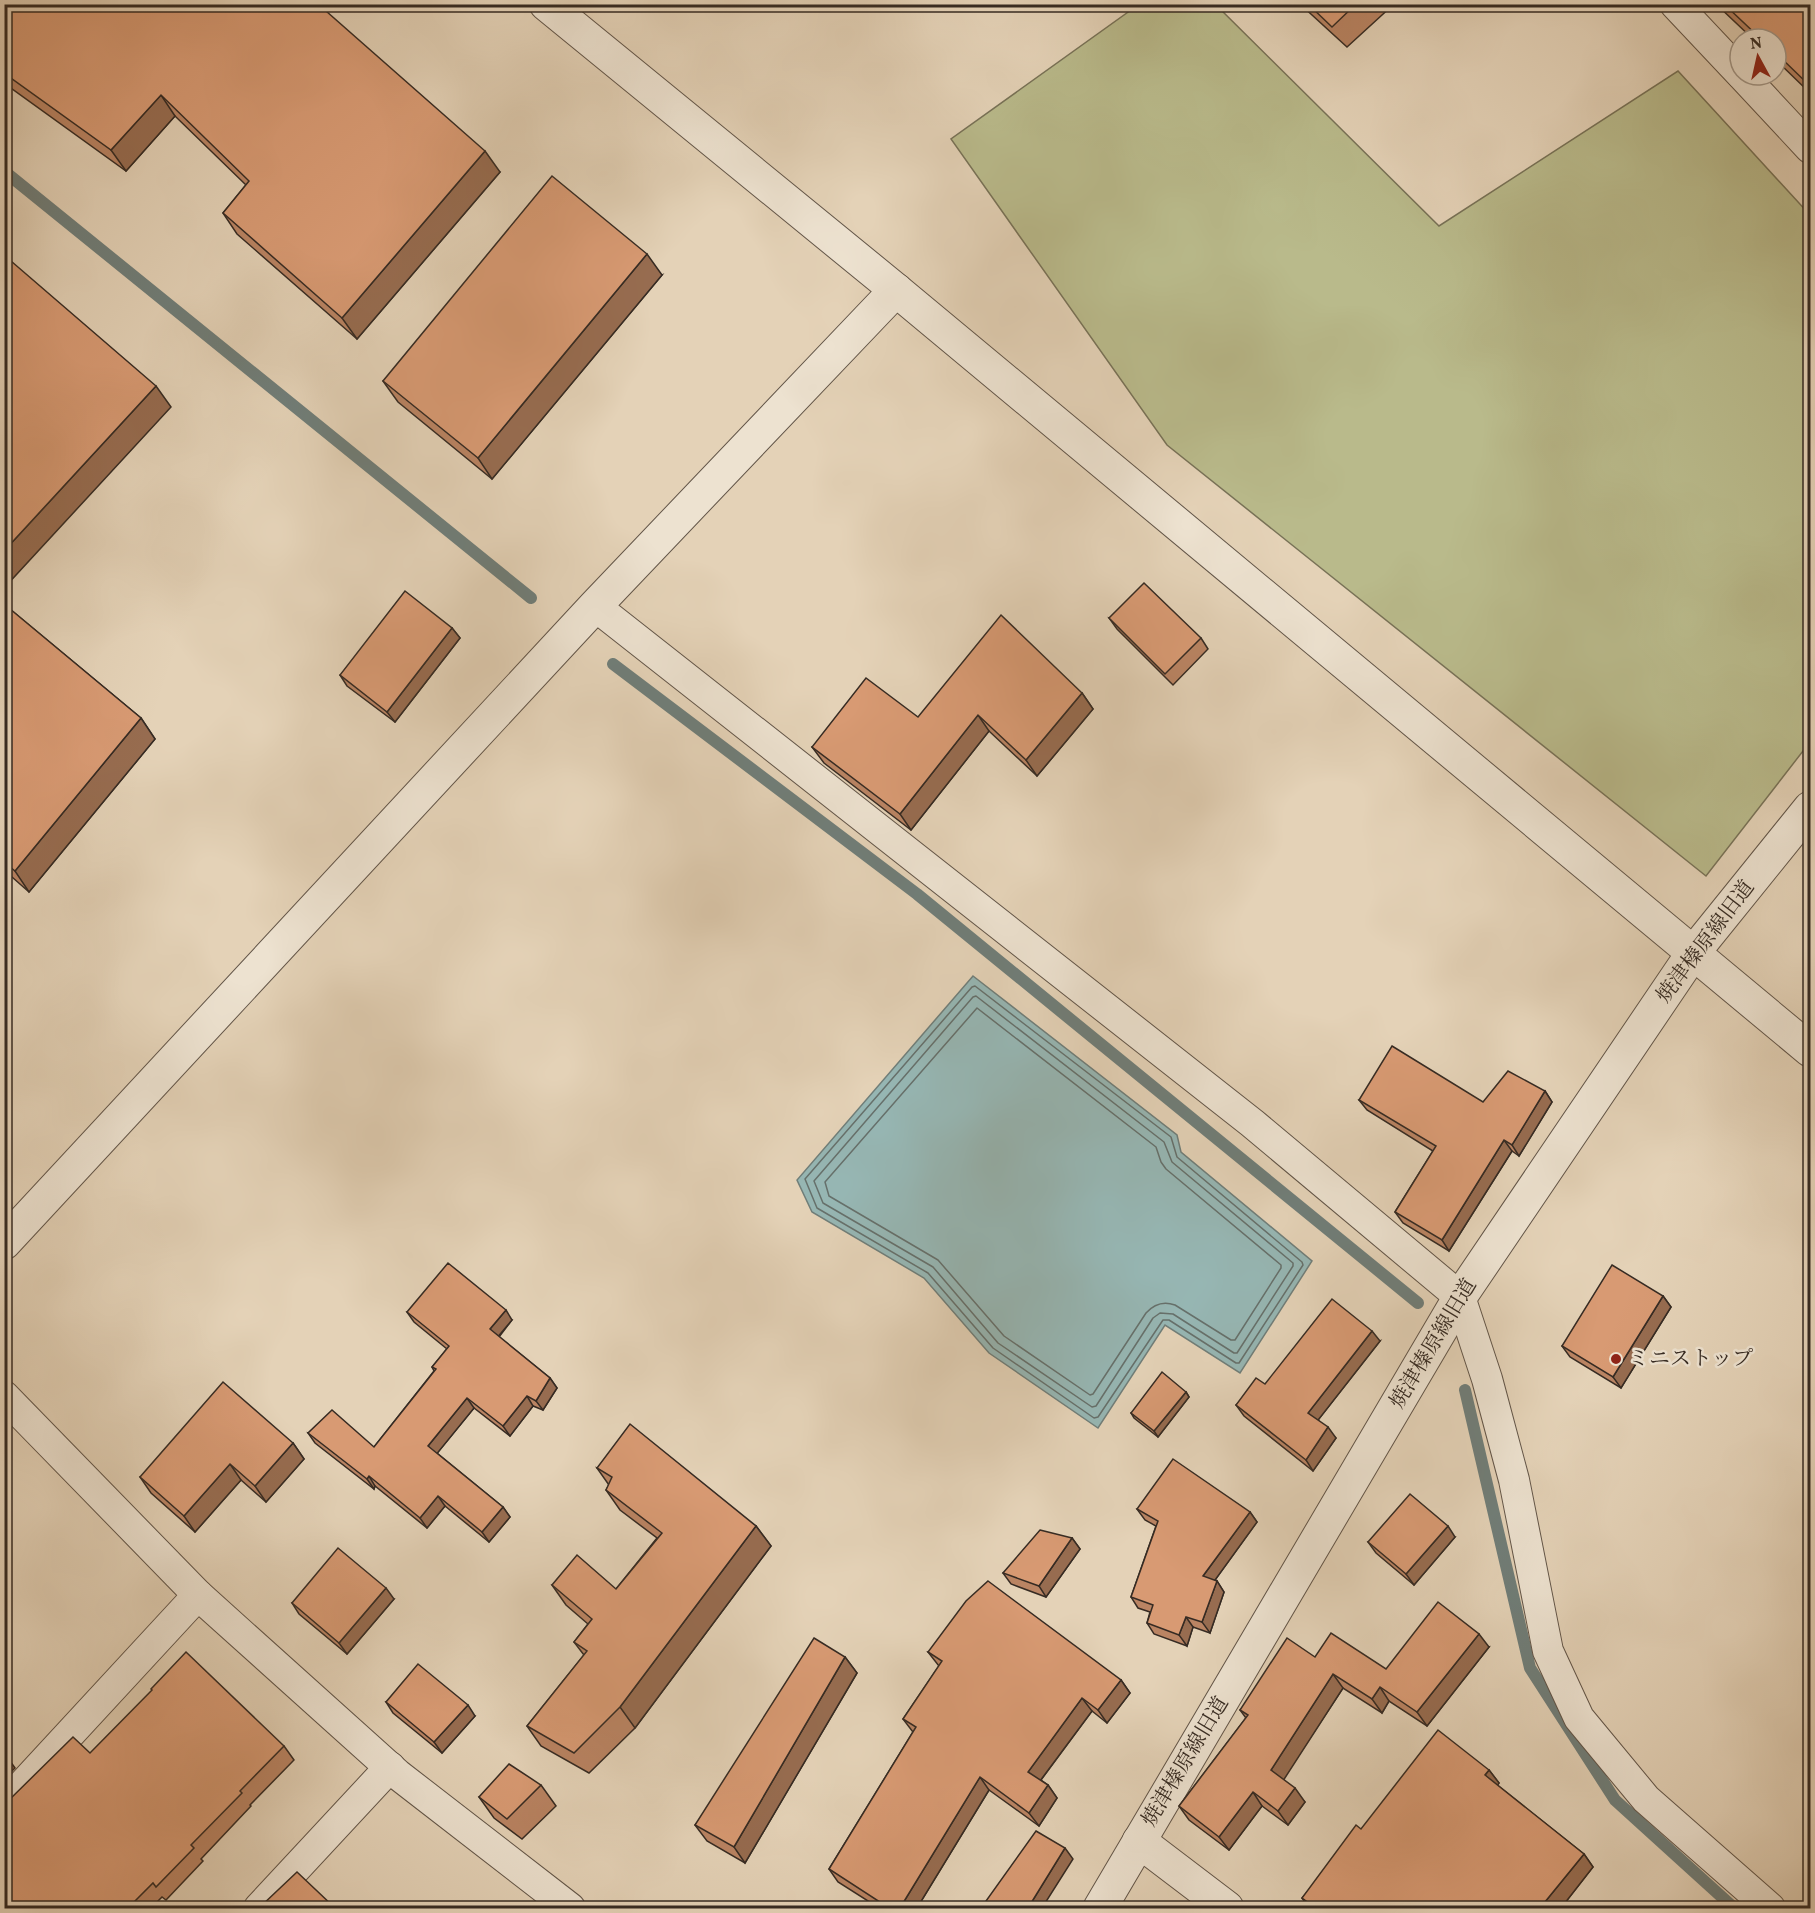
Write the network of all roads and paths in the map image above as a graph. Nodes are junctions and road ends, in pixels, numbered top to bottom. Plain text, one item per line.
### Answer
1 (546, 4) edge
2 (1675, 4) edge
3 (1728, 60) edge
4 (1753, 87) edge
5 (1810, 147) edge
6 (896, 290) junction
7 (595, 606) junction
8 (1810, 808) edge
9 (1693, 953) junction
10 (1810, 1050) edge
11 (4, 1243) edge
12 (1460, 1297) junction
13 (4, 1396) edge
14 (198, 1595) junction
15 (390, 1767) junction
16 (4, 1805) edge
17 (1139, 1841) junction
18 (259, 1908) edge
19 (570, 1908) edge
20 (1100, 1908) edge
21 (1227, 1908) edge
22 (1770, 1908) edge

1 - 6 street
2 - 3 street
4 - 5 street
6 - 7 street
6 - 9 street
7 - 11 street
7 - 12 street
8 - 9 street, 焼津榛原線旧道
9 - 10 street
9 - 12 street, 焼津榛原線旧道
12 - 17 street, 焼津榛原線旧道
12 - 22 street
13 - 14 street
14 - 15 street
14 - 16 street
15 - 18 street
15 - 19 street
17 - 20 street, 焼津榛原線旧道
17 - 21 street

